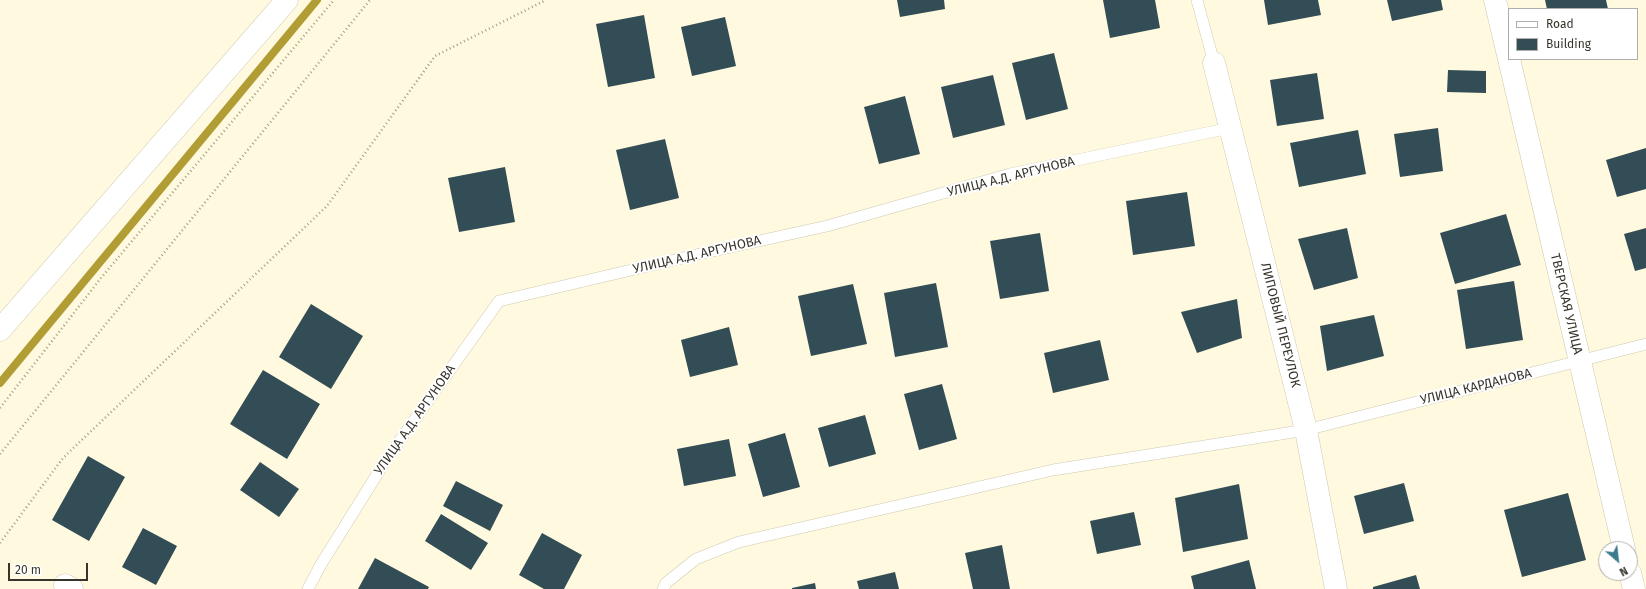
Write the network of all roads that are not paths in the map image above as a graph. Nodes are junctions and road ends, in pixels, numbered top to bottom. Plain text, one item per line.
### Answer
1 (287, 0) edge
2 (1197, 0) edge
3 (1495, 0) edge
4 (1508, 55) edge
5 (1509, 60) edge
6 (1214, 63) joint
7 (1230, 128) junction
8 (0, 330) edge
9 (1646, 344) edge
10 (1579, 361) junction
11 (1306, 430) junction
12 (1622, 541) edge
13 (308, 589) edge
14 (663, 589) edge
15 (1336, 589) edge

1 - 8 street
2 - 6 lane
3 - 4 street, ТВЕРСКАЯ УЛИЦА
5 - 10 street, ТВЕРСКАЯ УЛИЦА
6 - 7 street, ЛИПОВЫЙ ПЕРЕУЛОК
7 - 11 street, ЛИПОВЫЙ ПЕРЕУЛОК
7 - 13 lane, УЛИЦА А.Д. АРГУНОВА
9 - 10 lane, УЛИЦА КАРДАНОВА
10 - 11 lane, УЛИЦА КАРДАНОВА
10 - 12 street, ТВЕРСКАЯ УЛИЦА
11 - 14 lane, УЛИЦА КАРДАНОВА
11 - 15 street, ЛИПОВЫЙ ПЕРЕУЛОК

